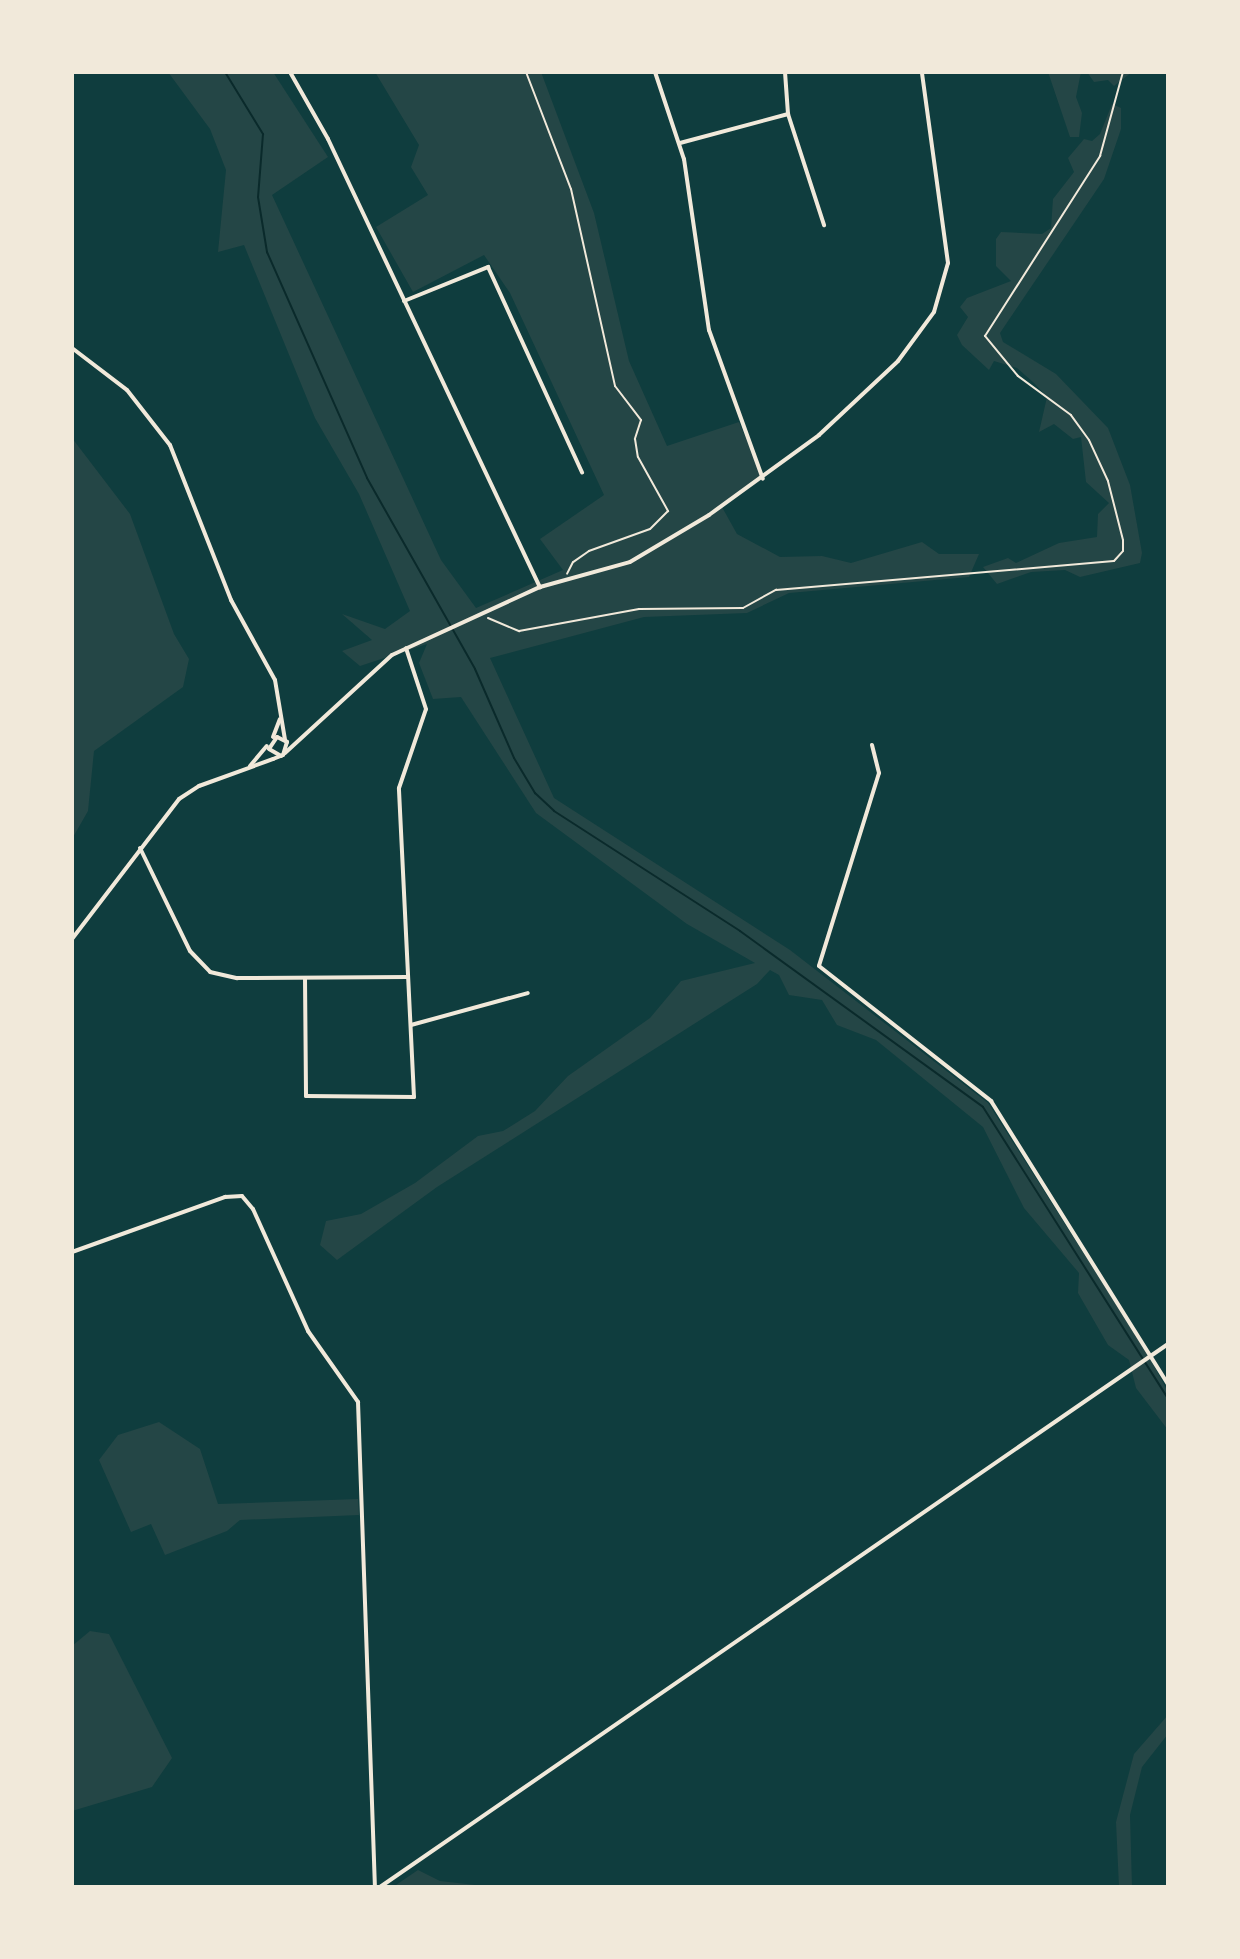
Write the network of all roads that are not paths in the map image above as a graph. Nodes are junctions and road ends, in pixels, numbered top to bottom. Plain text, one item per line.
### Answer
1 (290, 72) edge
2 (655, 72) edge
3 (785, 72) edge
4 (922, 72) edge
5 (788, 114) junction
6 (680, 143) junction
7 (824, 225) dead end
8 (404, 301) junction
9 (72, 348) edge
10 (582, 472) dead end
11 (763, 479) junction
12 (540, 587) junction
13 (406, 648) junction
14 (281, 713) junction
15 (303, 739) junction
16 (286, 741) junction
17 (270, 742) junction
18 (872, 745) dead end
19 (283, 754) junction
20 (248, 768) junction
21 (140, 848) junction
22 (72, 939) edge
23 (407, 977) junction
24 (305, 978) junction
25 (528, 993) dead end
26 (410, 1025) junction
27 (72, 1252) edge
28 (1168, 1344) edge
29 (1152, 1355) junction
30 (1168, 1384) edge
31 (378, 1887) edge

1 - 8 street
2 - 6 street
3 - 5 street
4 - 11 street
5 - 6 street
5 - 7 street
6 - 11 street
8 - 10 street
8 - 12 street
9 - 14 street
11 - 12 street
12 - 13 street
13 - 15 street
13 - 23 street
14 - 16 street
14 - 17 street
15 - 16 street
15 - 19 street
16 - 17 street
16 - 19 street
17 - 19 street
17 - 20 street
18 - 29 street
19 - 20 street
20 - 21 street
21 - 22 street
21 - 24 street
23 - 24 street
23 - 26 street
24 - 26 street
25 - 26 street
27 - 31 street
28 - 29 street
29 - 30 street
29 - 31 street

